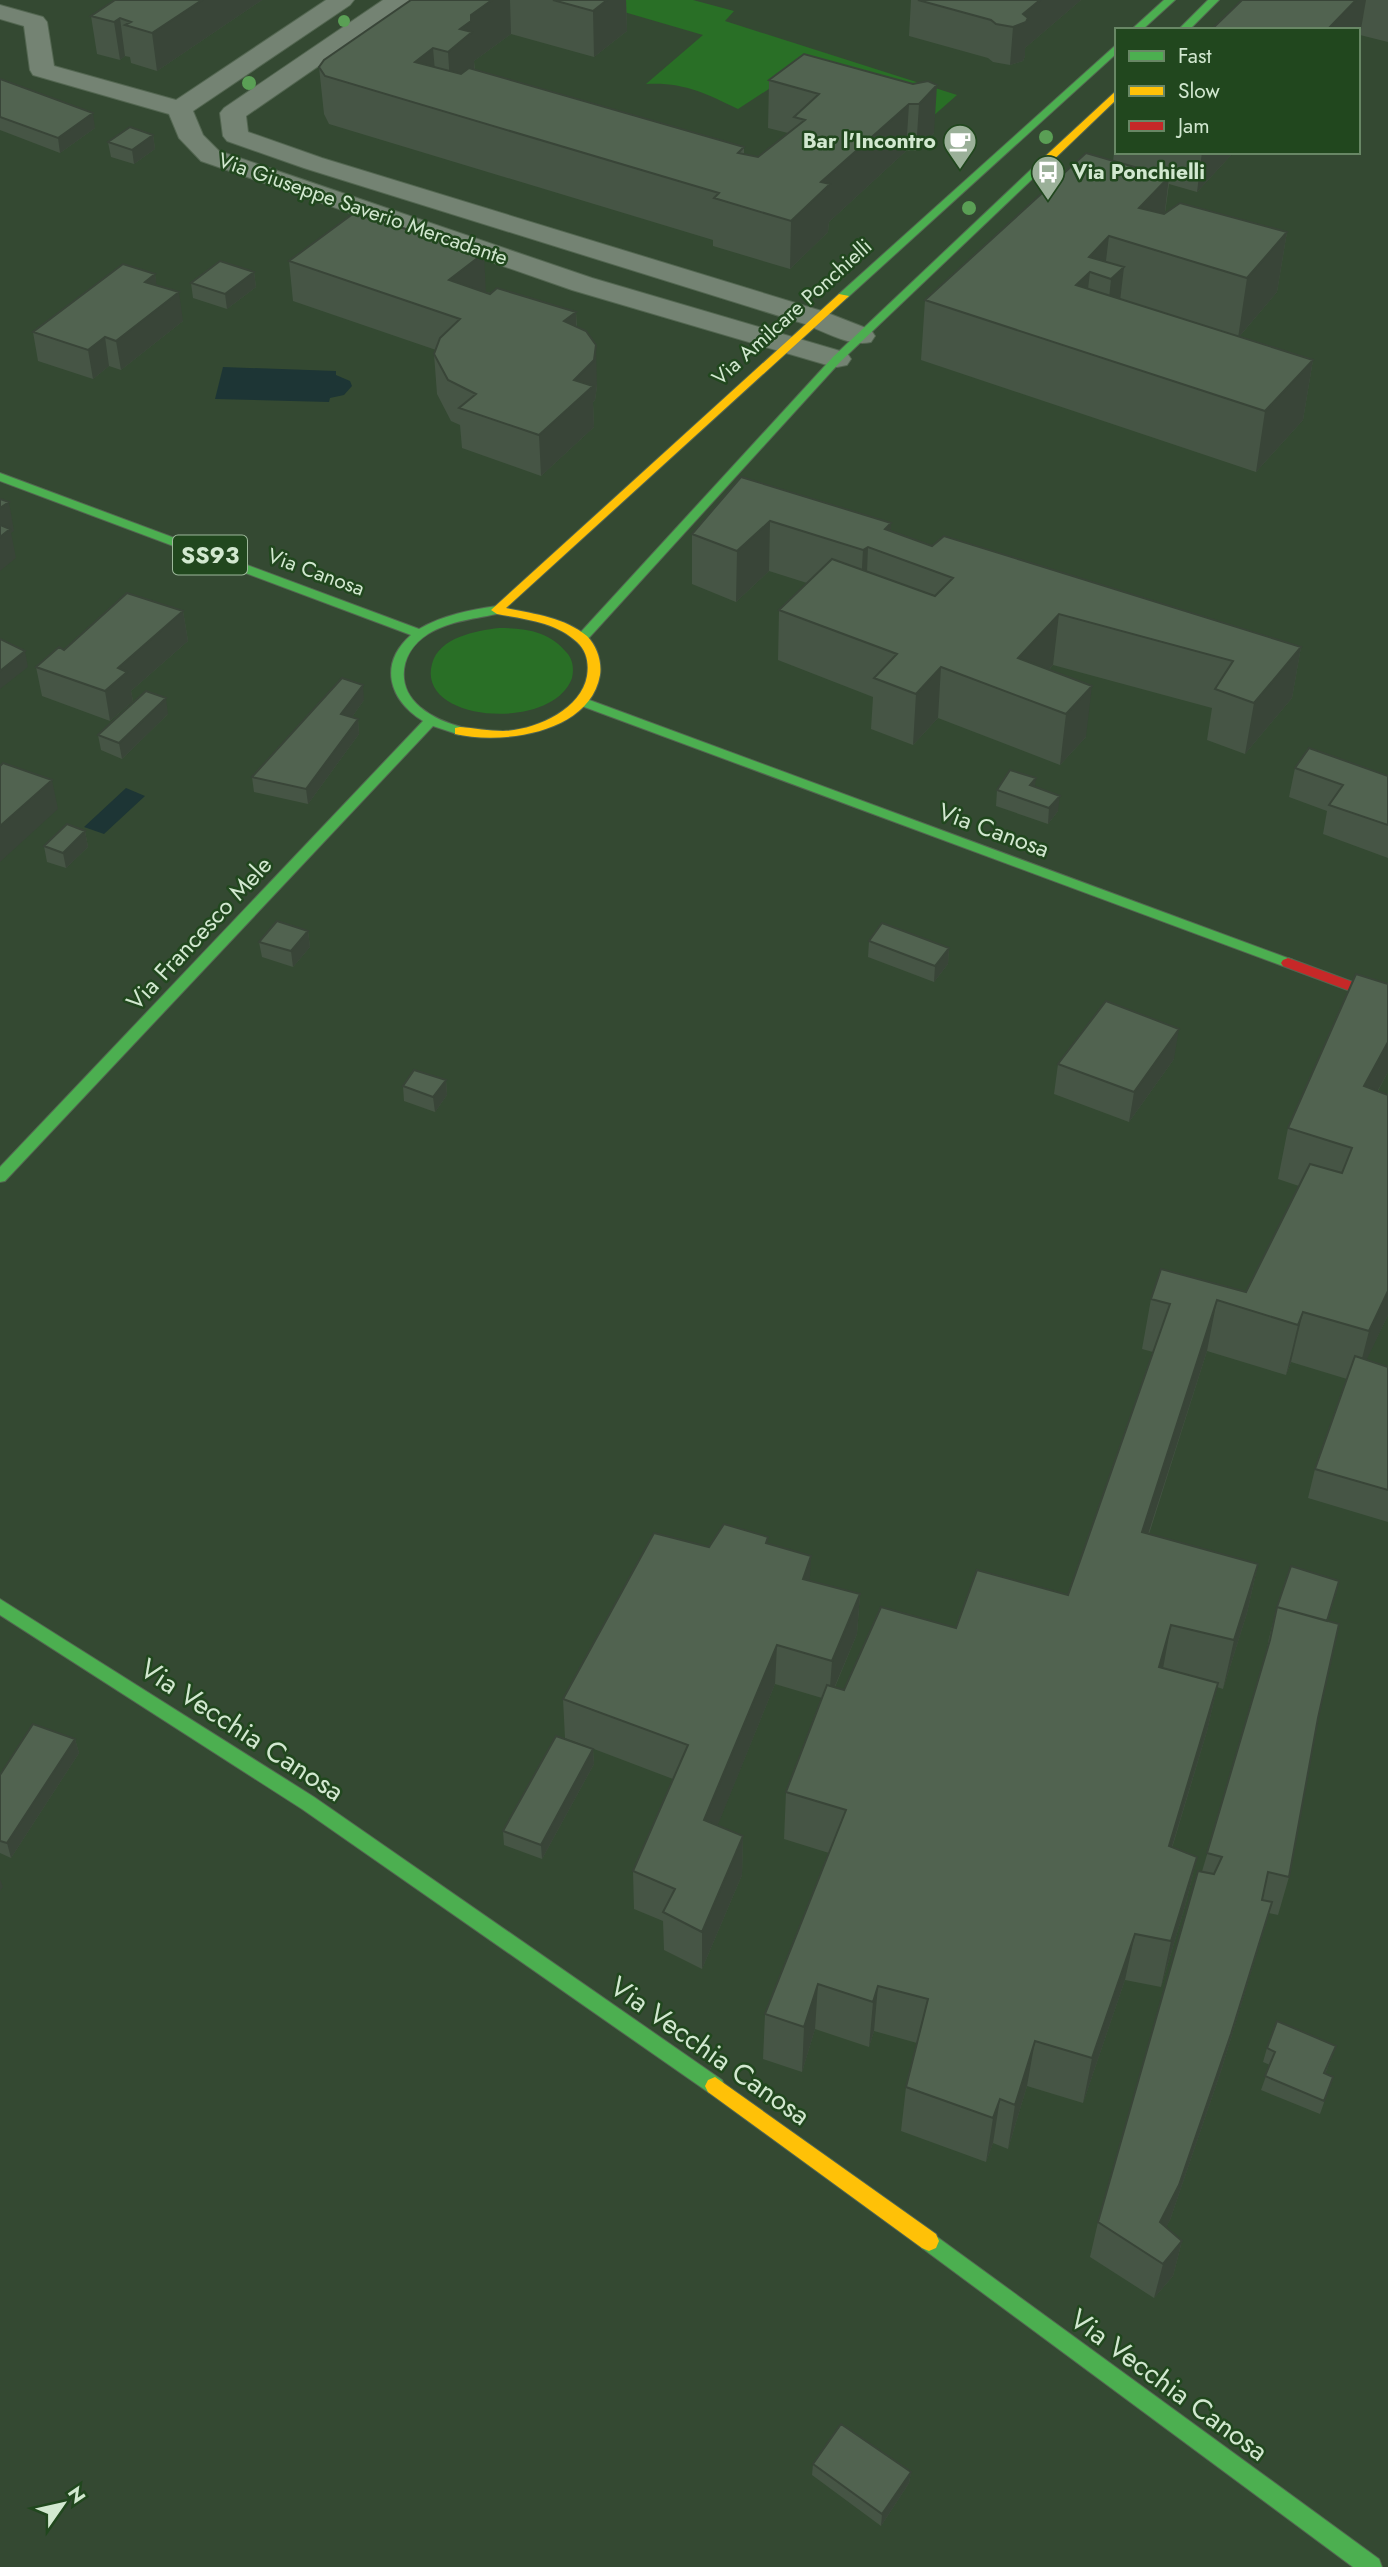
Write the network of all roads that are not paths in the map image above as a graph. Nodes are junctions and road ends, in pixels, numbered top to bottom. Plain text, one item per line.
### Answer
1 (342, 0) edge
2 (399, 0) edge
3 (1170, 0) edge
4 (1214, 0) edge
5 (0, 12) edge
6 (1138, 28) edge
7 (1185, 28) edge
8 (1115, 49) edge
9 (1115, 95) edge
10 (180, 109) junction
11 (816, 318) junction
12 (861, 337) junction
13 (789, 344) junction
14 (837, 359) junction
15 (0, 477) edge
16 (497, 610) junction
17 (420, 634) junction
18 (583, 637) junction
19 (584, 702) junction
20 (431, 721) junction
21 (1388, 1000) edge
22 (0, 1177) edge
23 (0, 1606) edge
24 (1371, 2567) edge

1 - 10 street
2 - 11 street, Via Giuseppe Saverio Mercadante
3 - 6 main road
4 - 7 main road
5 - 10 street
8 - 11 main road, Via Amilcare Ponchielli
9 - 12 main road
10 - 13 street, Via Giuseppe Saverio Mercadante
11 - 12 street, Via Giuseppe Saverio Mercadante
11 - 13 main road, Via Amilcare Ponchielli
12 - 14 main road
13 - 14 street, Via Giuseppe Saverio Mercadante
13 - 16 main road, Via Amilcare Ponchielli
14 - 18 main road
15 - 17 main road, Via Canosa / SS93
16 - 17 main road
16 - 18 main road
17 - 20 main road
18 - 19 main road
19 - 20 main road
19 - 21 main road, Via Canosa
20 - 22 main road, Via Francesco Mele
23 - 24 main road, Via Vecchia Canosa

